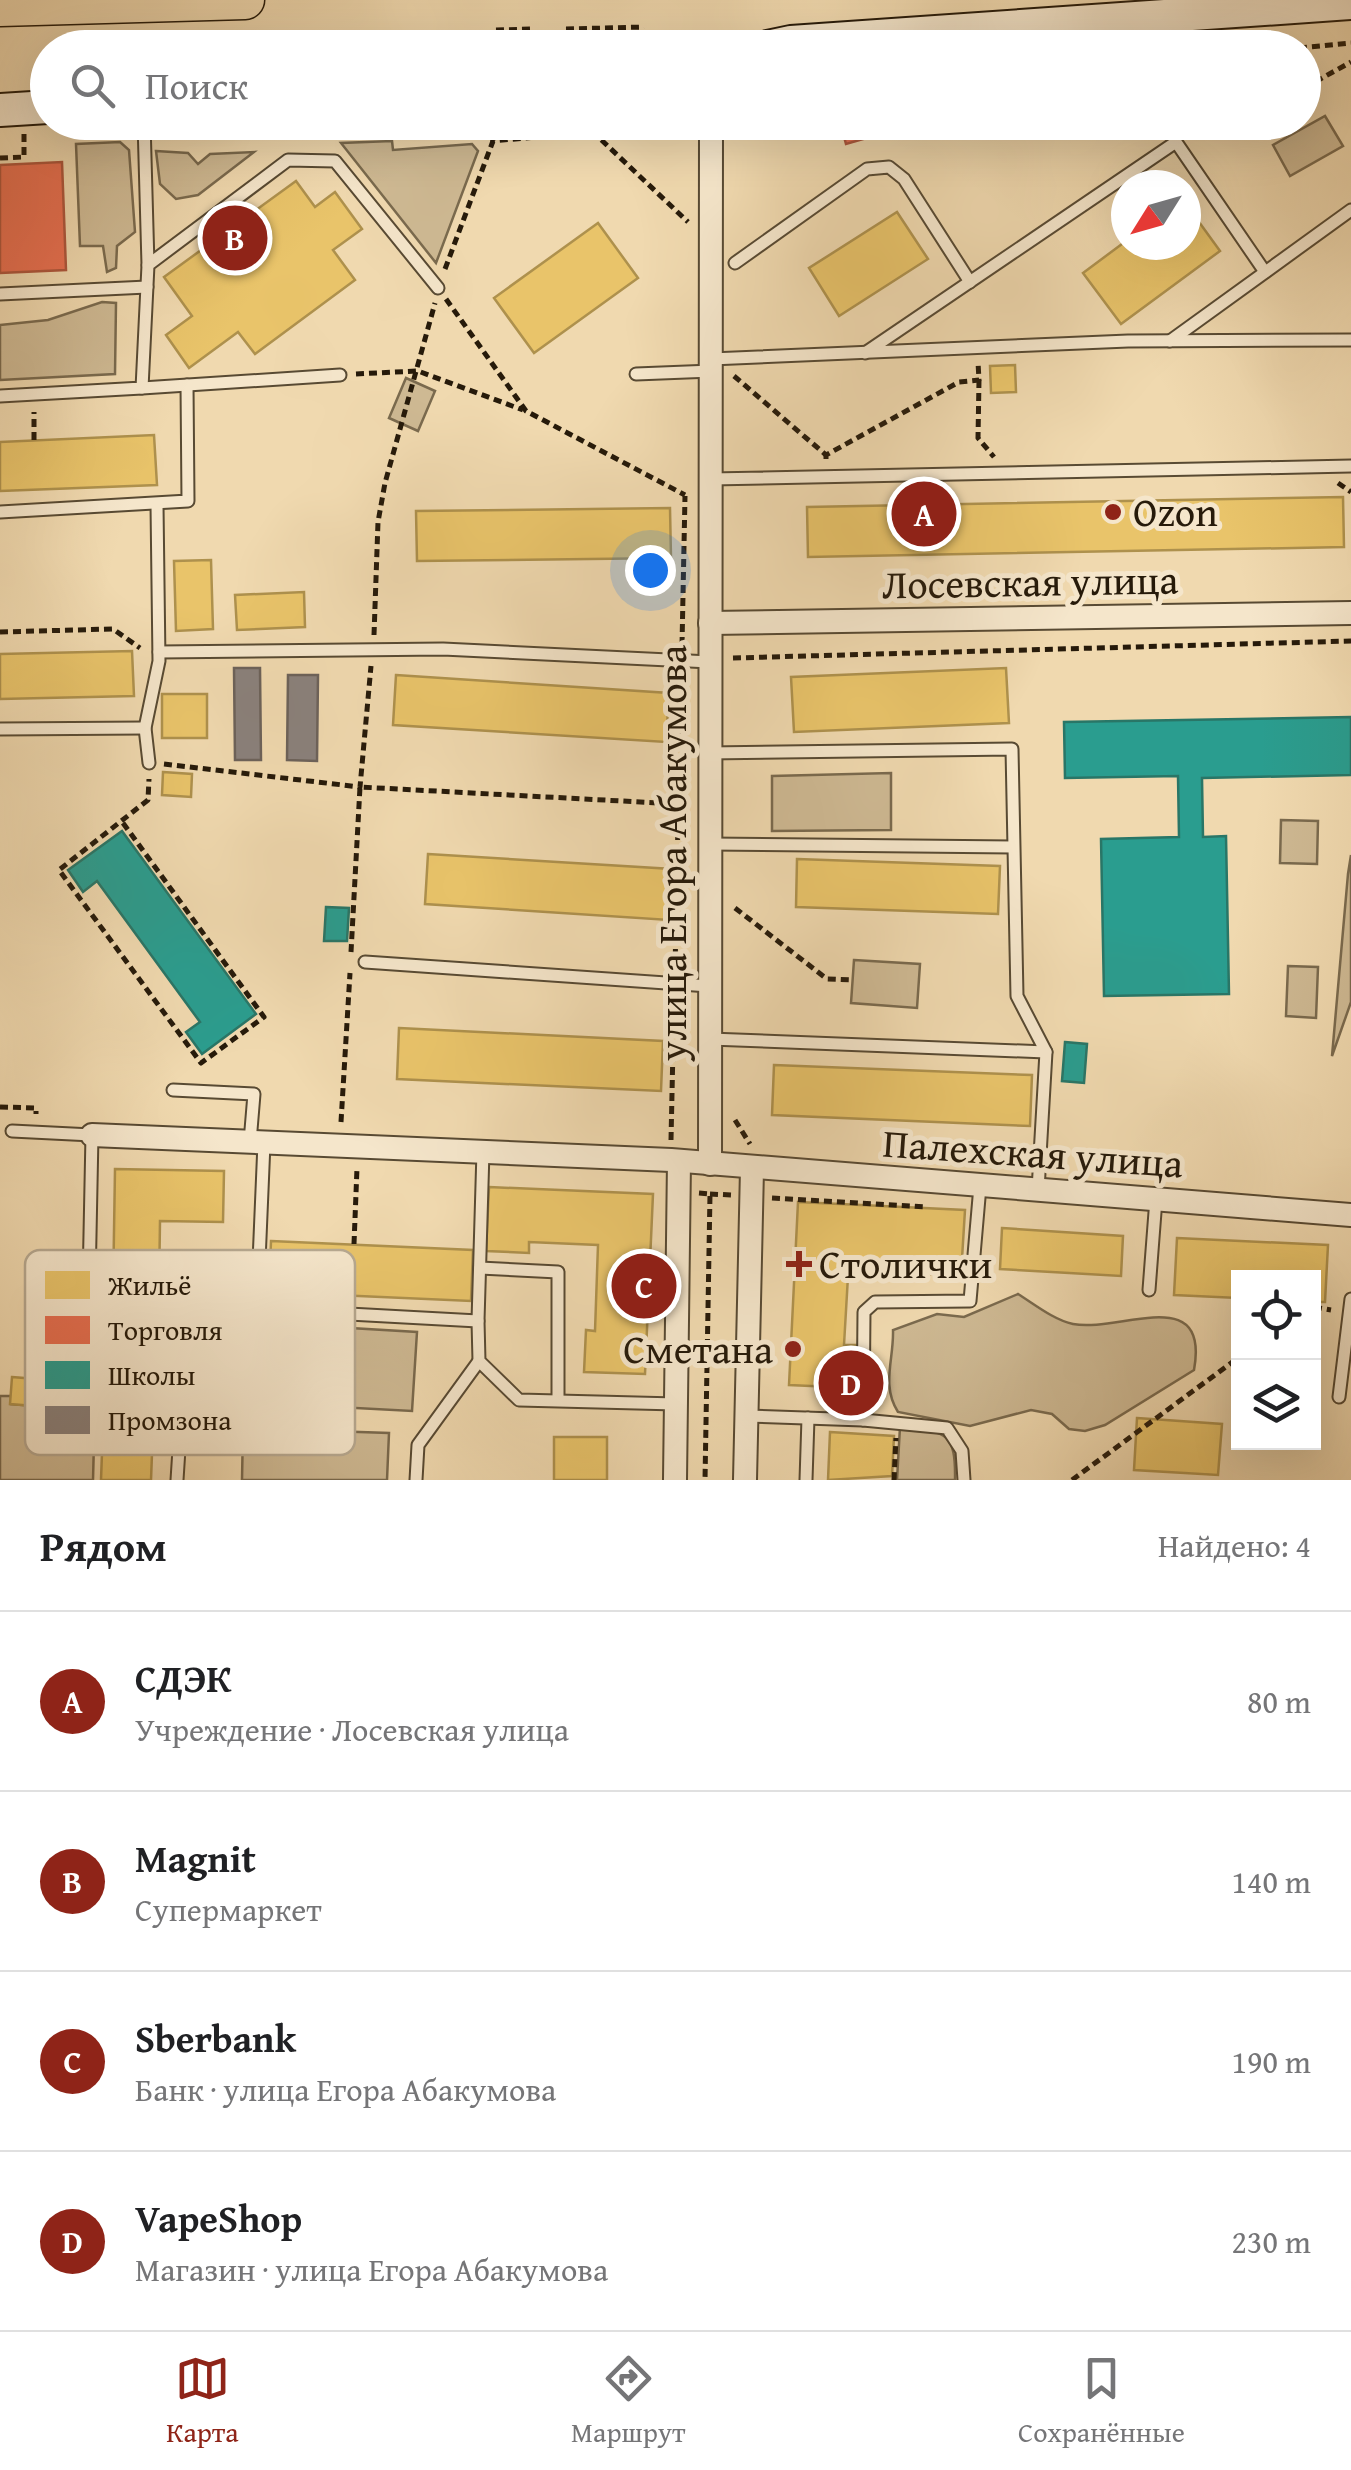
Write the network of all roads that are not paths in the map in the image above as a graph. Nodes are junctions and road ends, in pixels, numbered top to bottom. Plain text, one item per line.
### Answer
1 (245, 0) edge
2 (192, 3) junction
3 (1351, 3) edge
4 (0, 8) edge
5 (956, 30) edge
6 (0, 34) edge
7 (145, 140) edge
8 (712, 140) edge
9 (1351, 210) edge
10 (735, 263) dead end
11 (148, 265) junction
12 (1264, 272) junction
13 (970, 282) junction
14 (147, 287) junction
15 (438, 288) road end
16 (0, 294) edge
17 (1351, 340) edge
18 (1170, 341) junction
19 (862, 355) junction
20 (719, 369) junction
21 (636, 374) dead end
22 (340, 375) road end
23 (187, 385) junction
24 (142, 388) junction
25 (0, 396) edge
26 (1351, 466) edge
27 (711, 478) junction
28 (156, 504) junction
29 (0, 512) edge
30 (1351, 613) edge
31 (710, 623) junction
32 (159, 657) junction
33 (720, 660) junction
34 (145, 728) junction
35 (0, 729) edge
36 (708, 753) junction
37 (149, 764) road end
38 (709, 844) junction
39 (1014, 847) junction
40 (364, 962) dead end
41 (709, 986) junction
42 (710, 1039) junction
43 (1046, 1052) junction
44 (173, 1090) dead end
45 (12, 1131) dead end
46 (92, 1134) junction
47 (257, 1142) junction
48 (483, 1151) junction
49 (675, 1160) junction
50 (710, 1164) junction
51 (752, 1169) junction
52 (980, 1186) junction
53 (1038, 1190) junction
54 (1156, 1199) junction
55 (1351, 1215) edge
56 (90, 1250) edge
57 (257, 1250) edge
58 (480, 1268) junction
59 (1150, 1290) dead end
60 (1351, 1298) edge
61 (355, 1315) edge
62 (478, 1321) junction
63 (479, 1361) junction
64 (1339, 1397) dead end
65 (558, 1400) junction
66 (676, 1412) junction
67 (808, 1418) junction
68 (746, 1420) junction
69 (864, 1420) junction
70 (179, 1455) edge
71 (177, 1480) edge
72 (416, 1480) edge
73 (675, 1480) edge
74 (745, 1480) edge
75 (806, 1480) edge
76 (964, 1480) edge

1 - 2 main road
2 - 4 main road
2 - 6 main road
3 - 5 street
7 - 11 lane
8 - 20 street, улица Егора Абакумова
9 - 12 lane
10 - 13 lane
11 - 14 lane
11 - 15 lane
12 - 13 lane
12 - 18 lane
13 - 19 lane
14 - 16 lane
14 - 24 lane
17 - 18 lane
18 - 19 lane
19 - 20 lane
20 - 21 lane
20 - 27 street, улица Егора Абакумова
22 - 23 lane
23 - 24 lane
23 - 28 lane
24 - 25 lane
26 - 27 lane
27 - 31 street, улица Егора Абакумова
28 - 29 lane
28 - 32 lane
30 - 31 street, Лосевская улица
31 - 33 street, улица Егора Абакумова
32 - 33 lane
32 - 34 lane
33 - 36 street, улица Егора Абакумова
34 - 35 lane
34 - 37 lane
36 - 38 street, улица Егора Абакумова
36 - 39 lane
38 - 39 lane
38 - 41 street, улица Егора Абакумова
39 - 43 lane
40 - 41 lane
41 - 42 street, улица Егора Абакумова
42 - 43 lane
42 - 50 street, улица Егора Абакумова
43 - 53 lane
44 - 47 lane
45 - 46 lane
46 - 47 street
46 - 56 lane
47 - 48 street
47 - 57 lane
48 - 49 street
48 - 58 lane
49 - 50 street, Палехская улица
49 - 66 street
50 - 51 street, Палехская улица
51 - 52 street, Палехская улица
51 - 68 street
52 - 53 street, Палехская улица
52 - 69 lane
53 - 54 street, Палехская улица
54 - 55 street, Палехская улица
54 - 59 lane
58 - 62 lane
58 - 65 lane
60 - 64 lane
61 - 62 lane
62 - 63 lane
63 - 65 lane
63 - 72 lane
65 - 66 lane
66 - 73 street
67 - 68 lane
67 - 69 lane
67 - 75 lane
68 - 74 street
69 - 76 lane
70 - 71 lane

